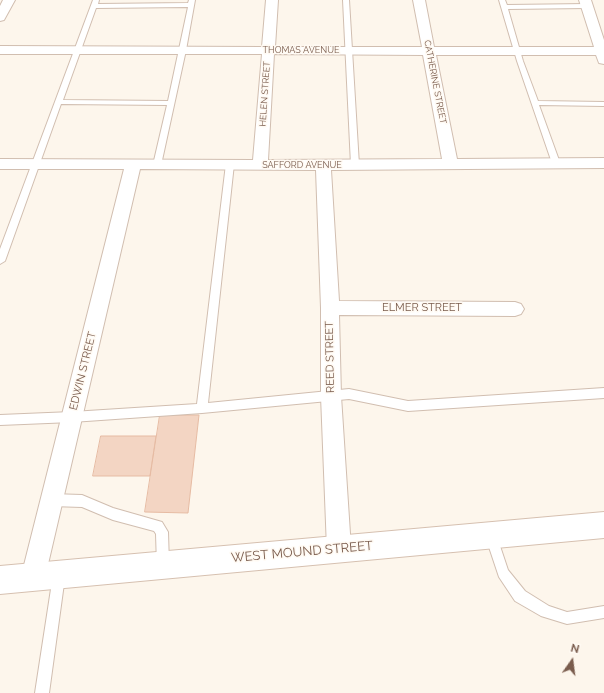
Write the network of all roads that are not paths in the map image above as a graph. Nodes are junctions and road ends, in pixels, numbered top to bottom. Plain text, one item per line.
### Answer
1 (9, 0) edge
2 (272, 0) edge
3 (346, 0) edge
4 (419, 0) edge
5 (588, 2) edge
6 (95, 3) edge
7 (191, 3) edge
8 (503, 3) edge
9 (0, 18) edge
10 (0, 50) edge
11 (78, 50) junction
12 (183, 50) junction
13 (268, 50) junction
14 (349, 50) junction
15 (429, 51) junction
16 (518, 51) junction
17 (603, 55) edge
18 (59, 102) junction
19 (171, 103) junction
20 (534, 103) junction
21 (604, 104) edge
22 (450, 163) junction
23 (556, 163) junction
24 (604, 163) edge
25 (0, 164) edge
26 (36, 164) junction
27 (230, 164) junction
28 (260, 164) junction
29 (133, 165) junction
30 (158, 165) junction
31 (324, 165) junction
32 (355, 165) junction
33 (0, 261) edge
34 (330, 308) junction
35 (515, 309) dead end
36 (604, 392) edge
37 (331, 396) junction
38 (202, 408) junction
39 (72, 417) junction
40 (0, 420) edge
41 (51, 500) junction
42 (604, 525) edge
43 (491, 535) junction
44 (339, 549) junction
45 (163, 565) junction
46 (59, 574) junction
47 (33, 577) junction
48 (0, 580) edge
49 (604, 612) edge
50 (42, 693) edge

1 - 9 street
2 - 13 street, HELEN STREET
3 - 14 lane
4 - 15 street, CATHERINE STREET
5 - 8 lane
5 - 17 street
6 - 7 lane
6 - 11 lane
7 - 12 lane
8 - 16 lane
10 - 11 street, THOMAS AVENUE
11 - 12 street, THOMAS AVENUE
11 - 18 lane
12 - 13 street, THOMAS AVENUE
12 - 19 lane
13 - 14 street, THOMAS AVENUE
13 - 28 street, HELEN STREET
14 - 15 street, THOMAS AVENUE
14 - 32 lane
15 - 16 street, THOMAS AVENUE
15 - 22 street, CATHERINE STREET
16 - 17 street, THOMAS AVENUE
16 - 20 lane
18 - 19 lane
18 - 26 lane
19 - 30 lane
20 - 21 lane
20 - 23 lane
22 - 23 street, SAFFORD AVENUE
22 - 32 street, SAFFORD AVENUE
23 - 24 street, SAFFORD AVENUE
25 - 26 street, SAFFORD AVENUE
26 - 29 street, SAFFORD AVENUE
26 - 33 lane
27 - 28 street, SAFFORD AVENUE
27 - 30 street, SAFFORD AVENUE
27 - 38 lane
28 - 31 street, SAFFORD AVENUE
29 - 30 street, SAFFORD AVENUE
29 - 39 street, EDWIN STREET
31 - 32 street, SAFFORD AVENUE
31 - 34 street, REED STREET
34 - 35 street, ELMER STREET
34 - 37 street, REED STREET
36 - 37 lane
37 - 38 lane
37 - 44 street, REED STREET
38 - 39 lane
39 - 40 lane
39 - 41 street, EDWIN STREET
41 - 45 lane
41 - 47 street, EDWIN STREET
42 - 43 street, WEST MOUND STREET
43 - 44 street, WEST MOUND STREET
43 - 49 lane
44 - 45 street, WEST MOUND STREET
45 - 46 street, WEST MOUND STREET
46 - 47 street, WEST MOUND STREET
46 - 50 lane
47 - 48 street, WEST MOUND STREET

